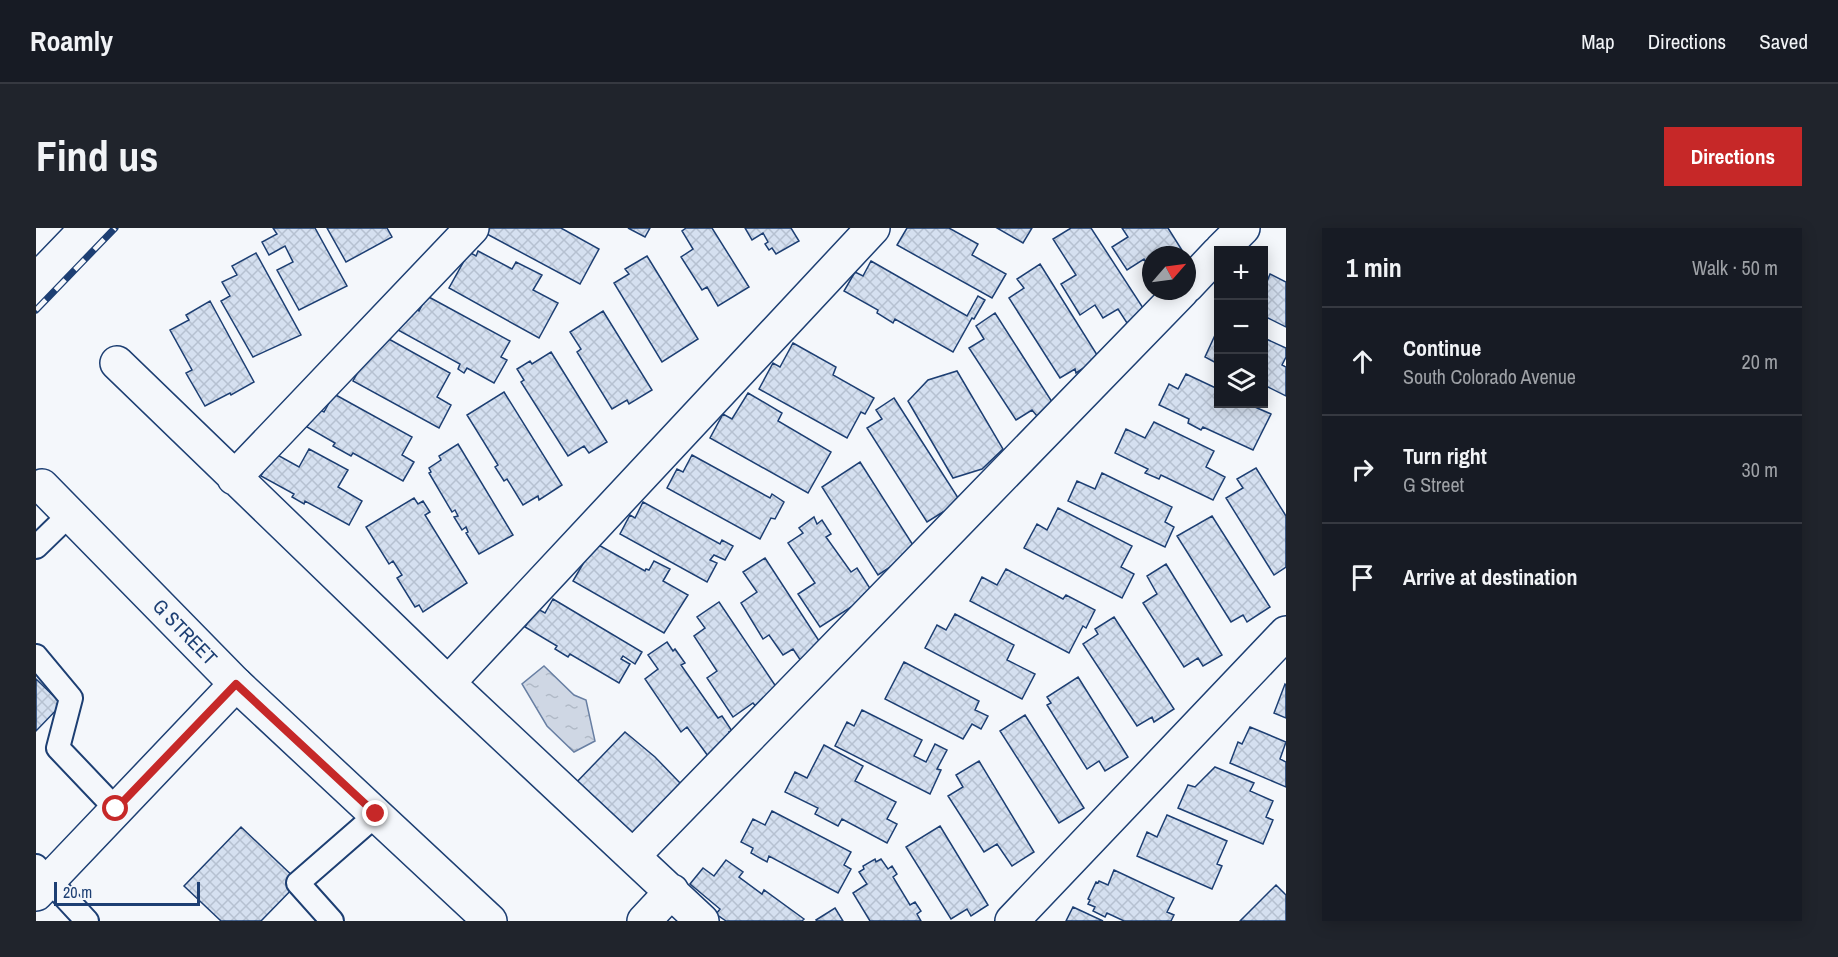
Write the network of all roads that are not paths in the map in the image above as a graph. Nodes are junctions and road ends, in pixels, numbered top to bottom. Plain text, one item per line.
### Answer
1 (472, 228) edge
2 (873, 228) edge
3 (1243, 228) edge
4 (1226, 246) edge
5 (1214, 258) edge
6 (1196, 277) edge
7 (1173, 300) edge
8 (117, 363) dead end
9 (234, 478) junction
10 (42, 486) dead end
11 (69, 515) junction
12 (36, 547) edge
13 (1286, 633) edge
14 (36, 656) edge
15 (448, 683) junction
16 (236, 684) junction
17 (116, 809) junction
18 (376, 814) junction
19 (634, 855) junction
20 (40, 880) edge
21 (672, 891) junction
22 (87, 921) edge
23 (332, 921) edge
24 (490, 921) edge
25 (644, 921) edge
26 (702, 921) edge
27 (1011, 921) edge

1 - 9 street
2 - 15 street
3 - 4 street
5 - 6 street
7 - 19 street
8 - 9 street
9 - 15 street
10 - 11 street, G STREET
11 - 12 lane
11 - 16 street, G STREET
13 - 27 street
14 - 17 lane
15 - 19 street
16 - 17 street
16 - 18 street, G STREET
17 - 20 street
18 - 23 lane
18 - 24 street, G STREET
19 - 21 street
20 - 22 lane
21 - 25 street
21 - 26 street

